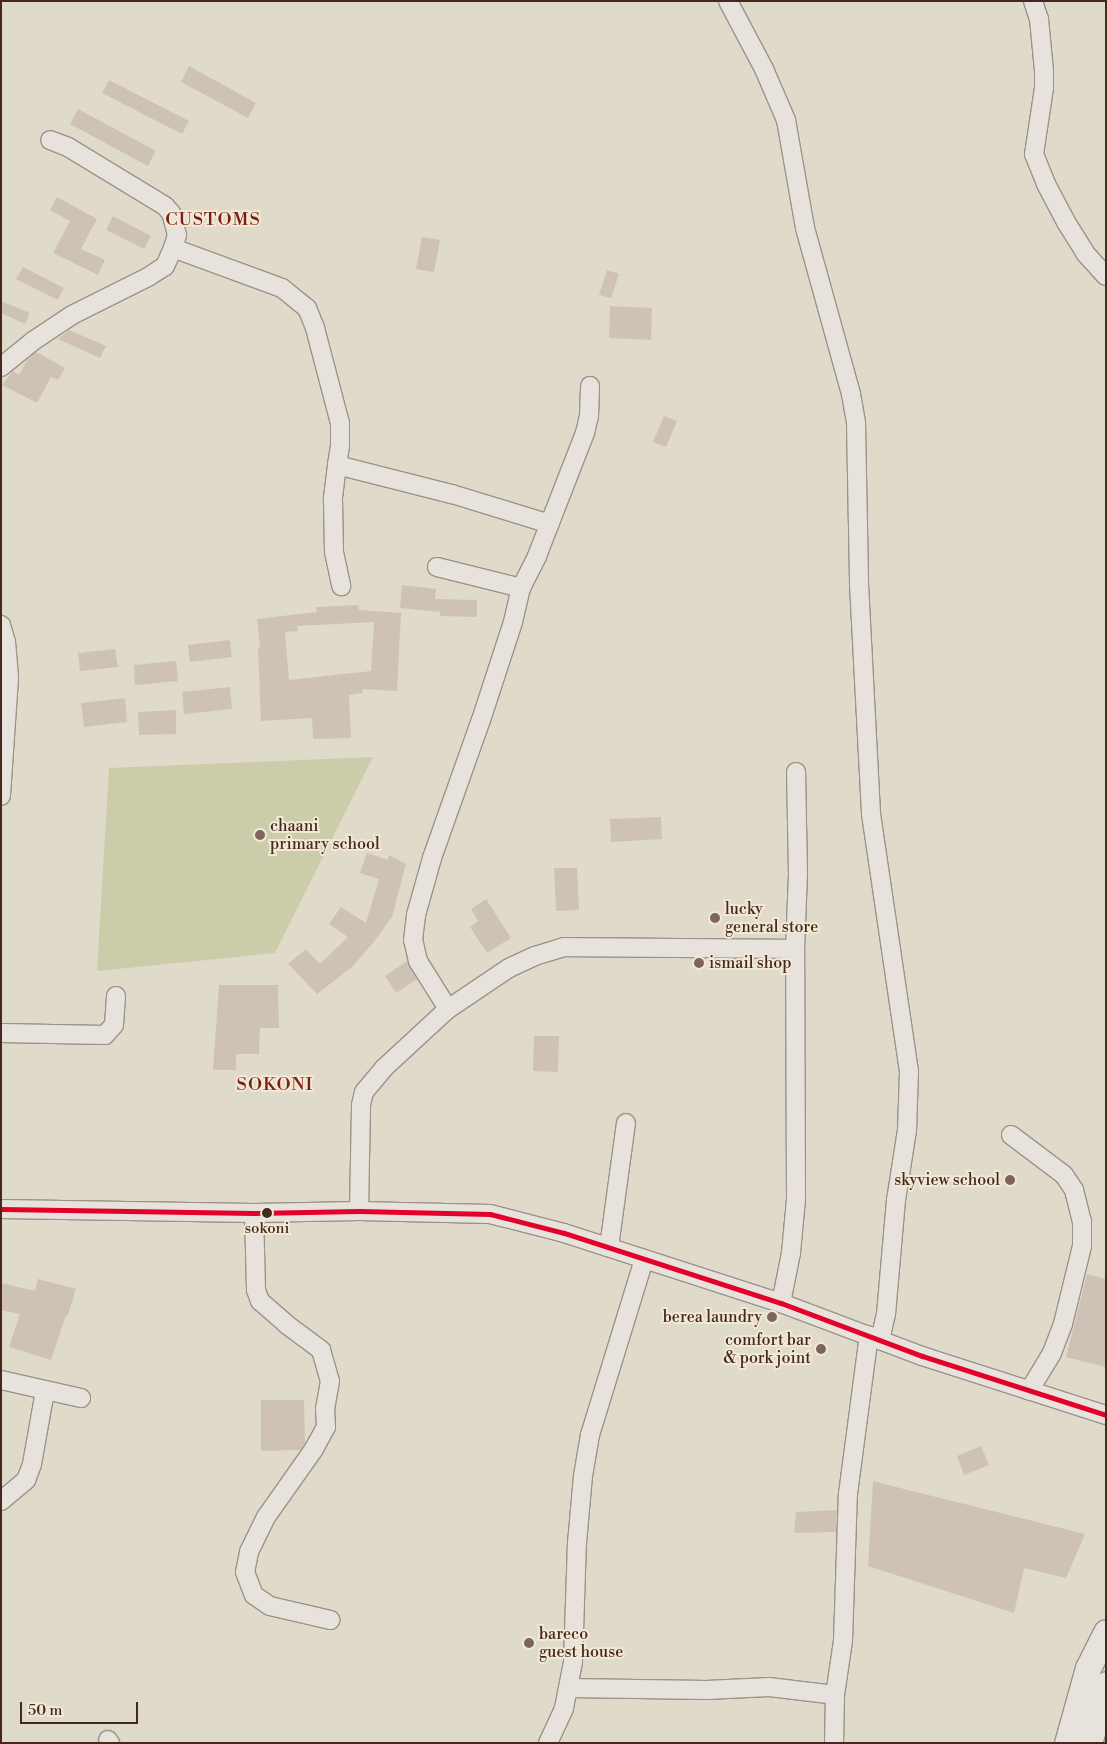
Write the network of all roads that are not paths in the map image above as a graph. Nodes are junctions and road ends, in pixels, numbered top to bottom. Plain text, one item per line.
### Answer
1 (728, 1) edge
2 (1033, 1) edge
3 (50, 140) dead end
4 (174, 248) junction
5 (1106, 276) edge
6 (1, 367) edge
7 (590, 386) dead end
8 (337, 465) junction
9 (550, 524) junction
10 (437, 567) dead end
11 (341, 586) dead end
12 (521, 588) junction
13 (3, 637) edge
14 (796, 772) dead end
15 (1, 796) edge
16 (795, 949) junction
17 (116, 996) dead end
18 (448, 1009) junction
19 (1, 1033) edge
20 (626, 1123) dead end
21 (1011, 1135) dead end
22 (1, 1209) edge
23 (359, 1211) junction
24 (254, 1213) junction
25 (609, 1247) junction
26 (644, 1260) junction
27 (781, 1303) junction
28 (874, 1338) junction
29 (1, 1380) edge
30 (45, 1391) junction
31 (1029, 1391) junction
32 (81, 1398) dead end
33 (1106, 1415) edge
34 (1, 1501) edge
35 (330, 1620) dead end
36 (1106, 1632) edge
37 (1106, 1684) edge
38 (568, 1688) junction
39 (836, 1695) junction
40 (548, 1743) edge
41 (834, 1743) edge
42 (1067, 1743) edge
43 (1089, 1743) edge

1 - 28 street
2 - 5 street
3 - 4 street
4 - 6 street
4 - 8 street
7 - 9 street
8 - 9 street
8 - 11 street
9 - 12 street
10 - 12 street
12 - 18 street
13 - 15 street
14 - 16 street
16 - 18 street
16 - 27 street
17 - 19 street
18 - 23 street
20 - 25 street
21 - 31 street
22 - 24 street
23 - 24 street
23 - 25 street
24 - 35 street
25 - 26 street
26 - 27 street
26 - 38 street
27 - 28 street
28 - 31 street
28 - 39 street
29 - 30 street
30 - 32 street
30 - 34 street
31 - 33 street
36 - 42 main road
37 - 43 main road
38 - 39 street
38 - 40 street
39 - 41 street

